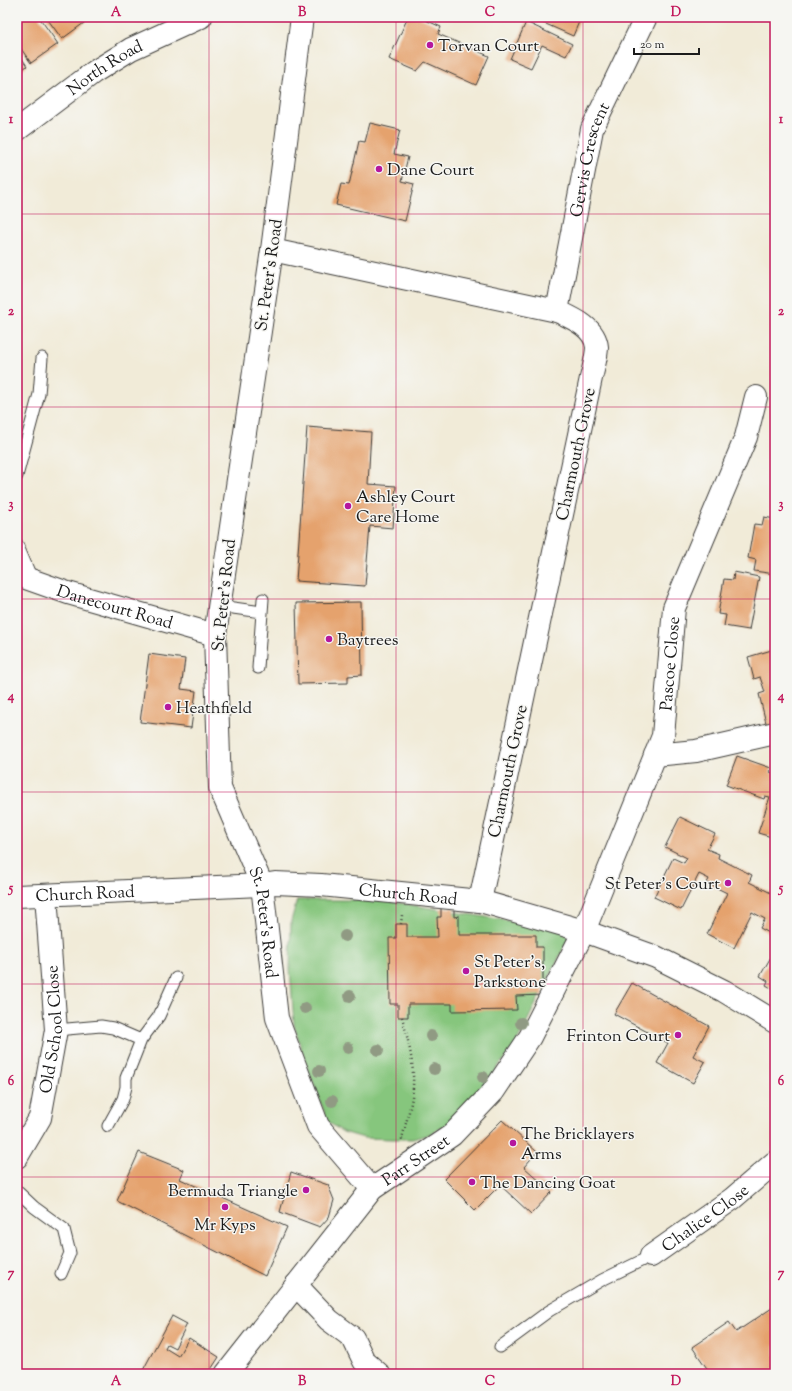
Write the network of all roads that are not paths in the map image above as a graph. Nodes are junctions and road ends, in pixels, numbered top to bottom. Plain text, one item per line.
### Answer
1 (201, 17) edge
2 (302, 17) edge
3 (646, 17) edge
4 (17, 130) edge
5 (272, 250) junction
6 (556, 311) junction
7 (42, 358) dead end
8 (756, 397) dead end
9 (17, 476) edge
10 (17, 544) edge
11 (24, 577) edge
12 (263, 599) dead end
13 (219, 606) junction
14 (262, 612) junction
15 (215, 635) junction
16 (258, 668) dead end
17 (775, 733) edge
18 (655, 755) junction
19 (262, 885) junction
20 (46, 895) junction
21 (17, 896) edge
22 (480, 901) junction
23 (584, 931) junction
24 (176, 978) dead end
25 (775, 1022) edge
26 (56, 1030) junction
27 (141, 1040) junction
28 (108, 1126) dead end
29 (17, 1157) edge
30 (775, 1162) edge
31 (372, 1189) junction
32 (17, 1191) edge
33 (651, 1256) joint
34 (61, 1274) dead end
35 (296, 1285) junction
36 (500, 1347) dead end
37 (226, 1374) edge
38 (379, 1374) edge

1 - 4 street, North Road
2 - 5 street, St. Peter's Road
3 - 6 street, Gervis Crescent
5 - 6 street, Charmouth Grove
5 - 13 street, St. Peter's Road
6 - 22 street, Charmouth Grove
7 - 9 lane
8 - 18 street, Pascoe Close
10 - 11 lane
11 - 15 street, Danecourt Road
12 - 14 lane
13 - 14 lane
13 - 15 street, St. Peter's Road
14 - 16 lane
15 - 19 street, St. Peter's Road
17 - 18 street
18 - 23 street, Pascoe Close
19 - 20 street, Church Road
19 - 22 street, Church Road
19 - 31 street, St. Peter's Road
20 - 21 street, Church Road
20 - 26 street, Old School Close
22 - 23 street, Church Road
23 - 25 street, Church Road
23 - 31 street, Parr Street
24 - 27 lane
26 - 27 lane
26 - 29 street, Old School Close
27 - 28 lane
30 - 33 street, Chalice Close
31 - 35 street, Parr Street
32 - 34 lane
33 - 36 lane
35 - 37 street, Parr Street
35 - 38 street

